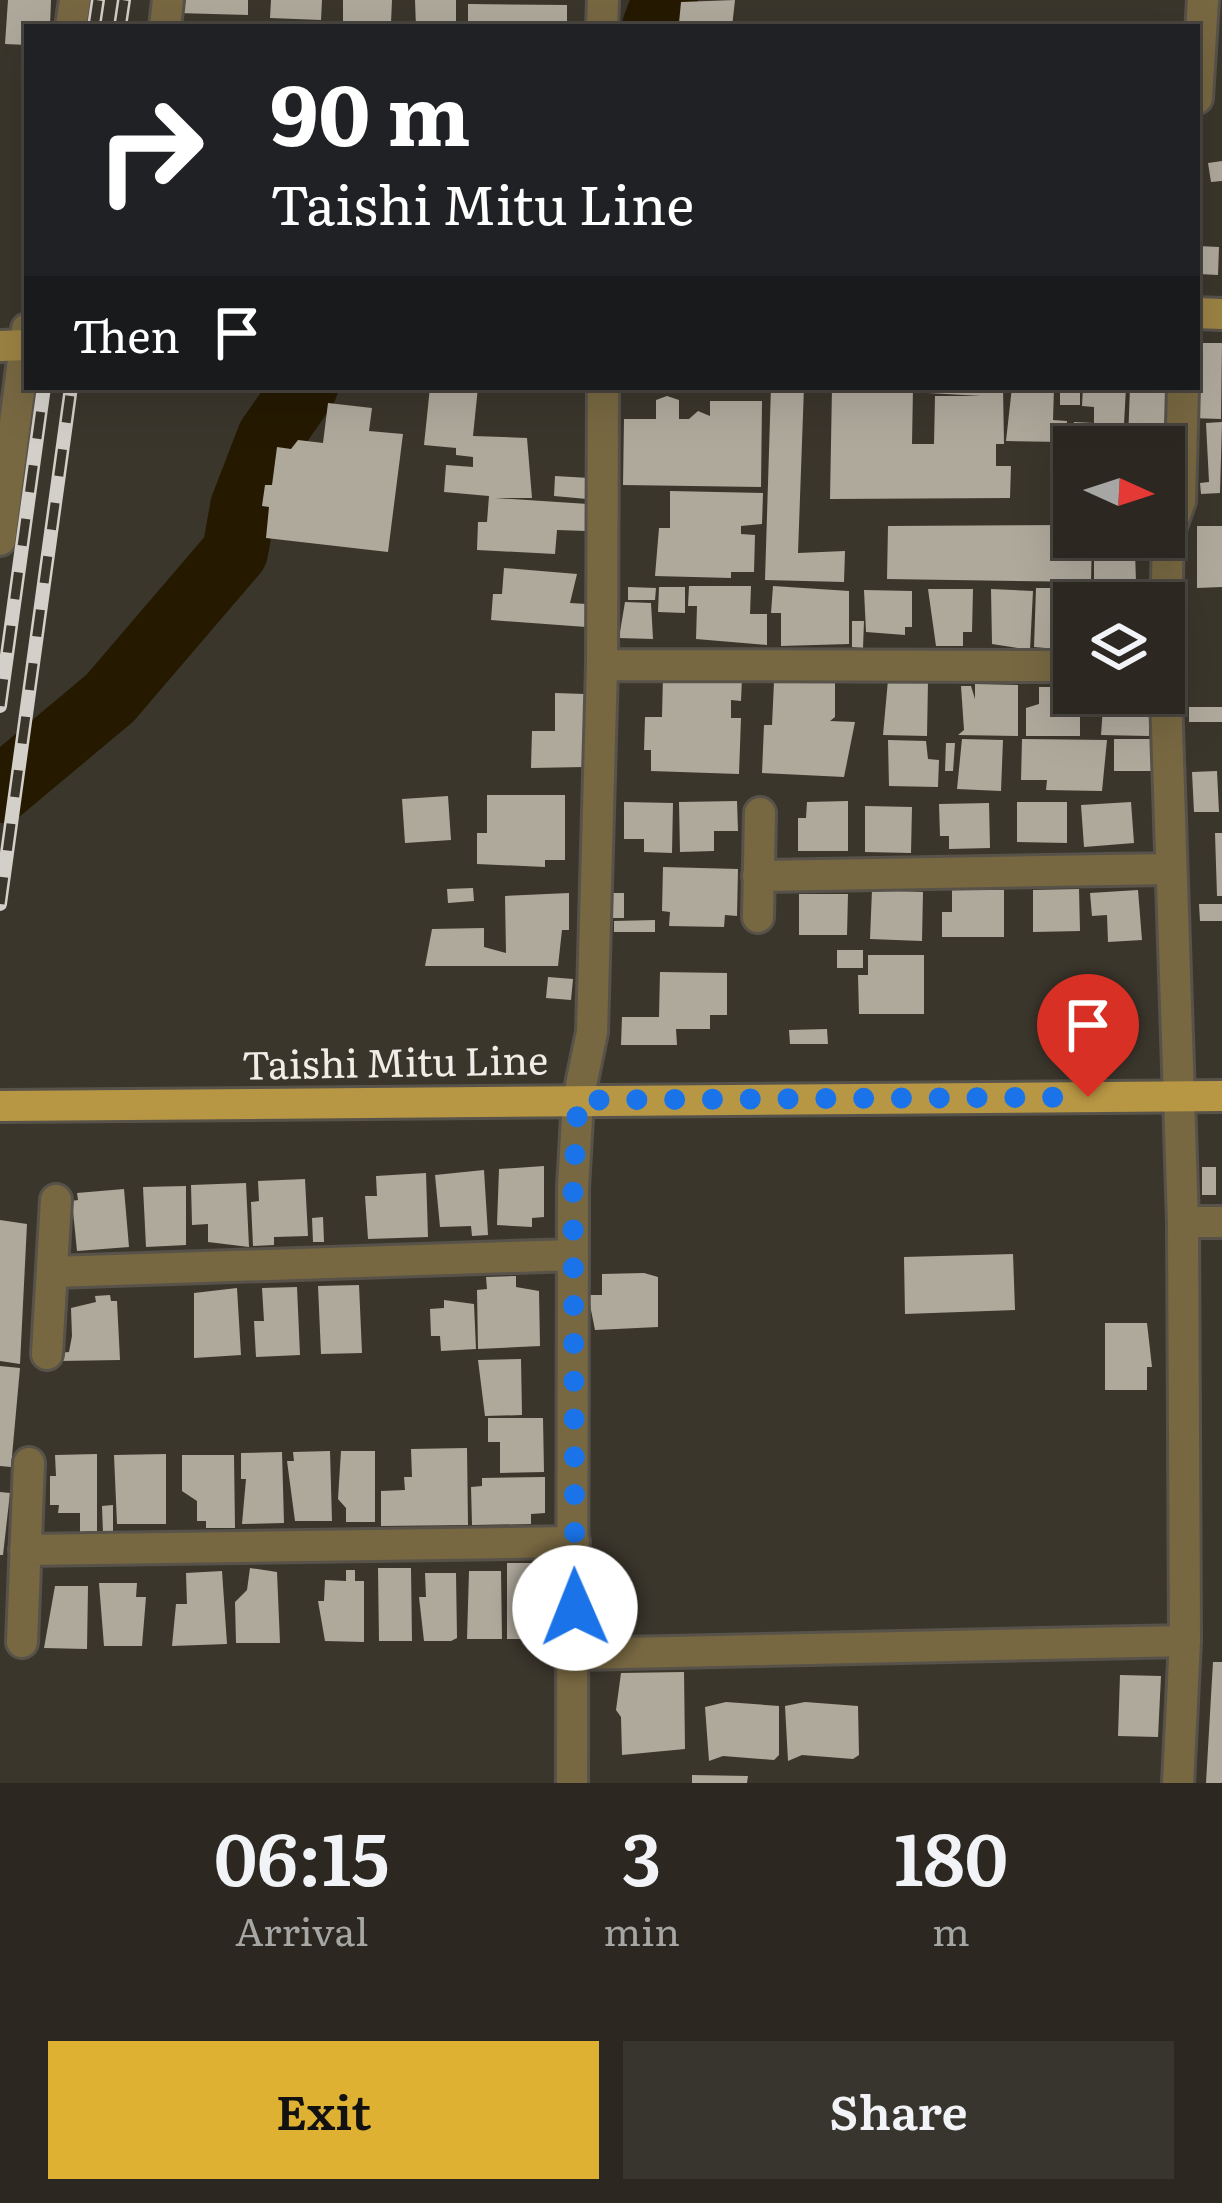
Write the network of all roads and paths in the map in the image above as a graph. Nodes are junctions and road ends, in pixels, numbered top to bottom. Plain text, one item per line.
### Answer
1 (1203, 0) edge
2 (1200, 49) edge
3 (20, 341) edge
4 (603, 390) edge
5 (1183, 390) edge
6 (0, 540) edge
7 (1167, 582) edge
8 (602, 665) junction
9 (1053, 666) edge
10 (1166, 714) edge
11 (760, 813) dead end
12 (1168, 868) junction
13 (758, 876) junction
14 (758, 917) dead end
15 (1180, 1096) junction
16 (1222, 1096) edge
17 (578, 1100) junction
18 (0, 1106) edge
19 (56, 1200) dead end
20 (1184, 1222) junction
21 (1222, 1222) edge
22 (573, 1255) junction
23 (53, 1272) junction
24 (47, 1354) dead end
25 (29, 1463) dead end
26 (574, 1542) junction
27 (25, 1550) junction
28 (1185, 1641) junction
29 (22, 1642) dead end
30 (576, 1654) junction
31 (572, 1783) edge
32 (1178, 1783) edge

1 - 2 street
3 - 6 street
4 - 8 street
5 - 7 street
8 - 9 street
8 - 17 street
10 - 12 street
11 - 13 street
12 - 13 street
12 - 15 street
13 - 14 street
15 - 16 main road, Taishi Mitu Line
15 - 17 main road, Taishi Mitu Line
15 - 20 street
17 - 18 main road, Taishi Mitu Line
17 - 22 street
19 - 23 street
20 - 21 street
20 - 28 street
22 - 23 street
22 - 26 street
23 - 24 street
25 - 27 street
26 - 27 street
26 - 30 street
27 - 29 street
28 - 30 street
28 - 32 street
30 - 31 street

